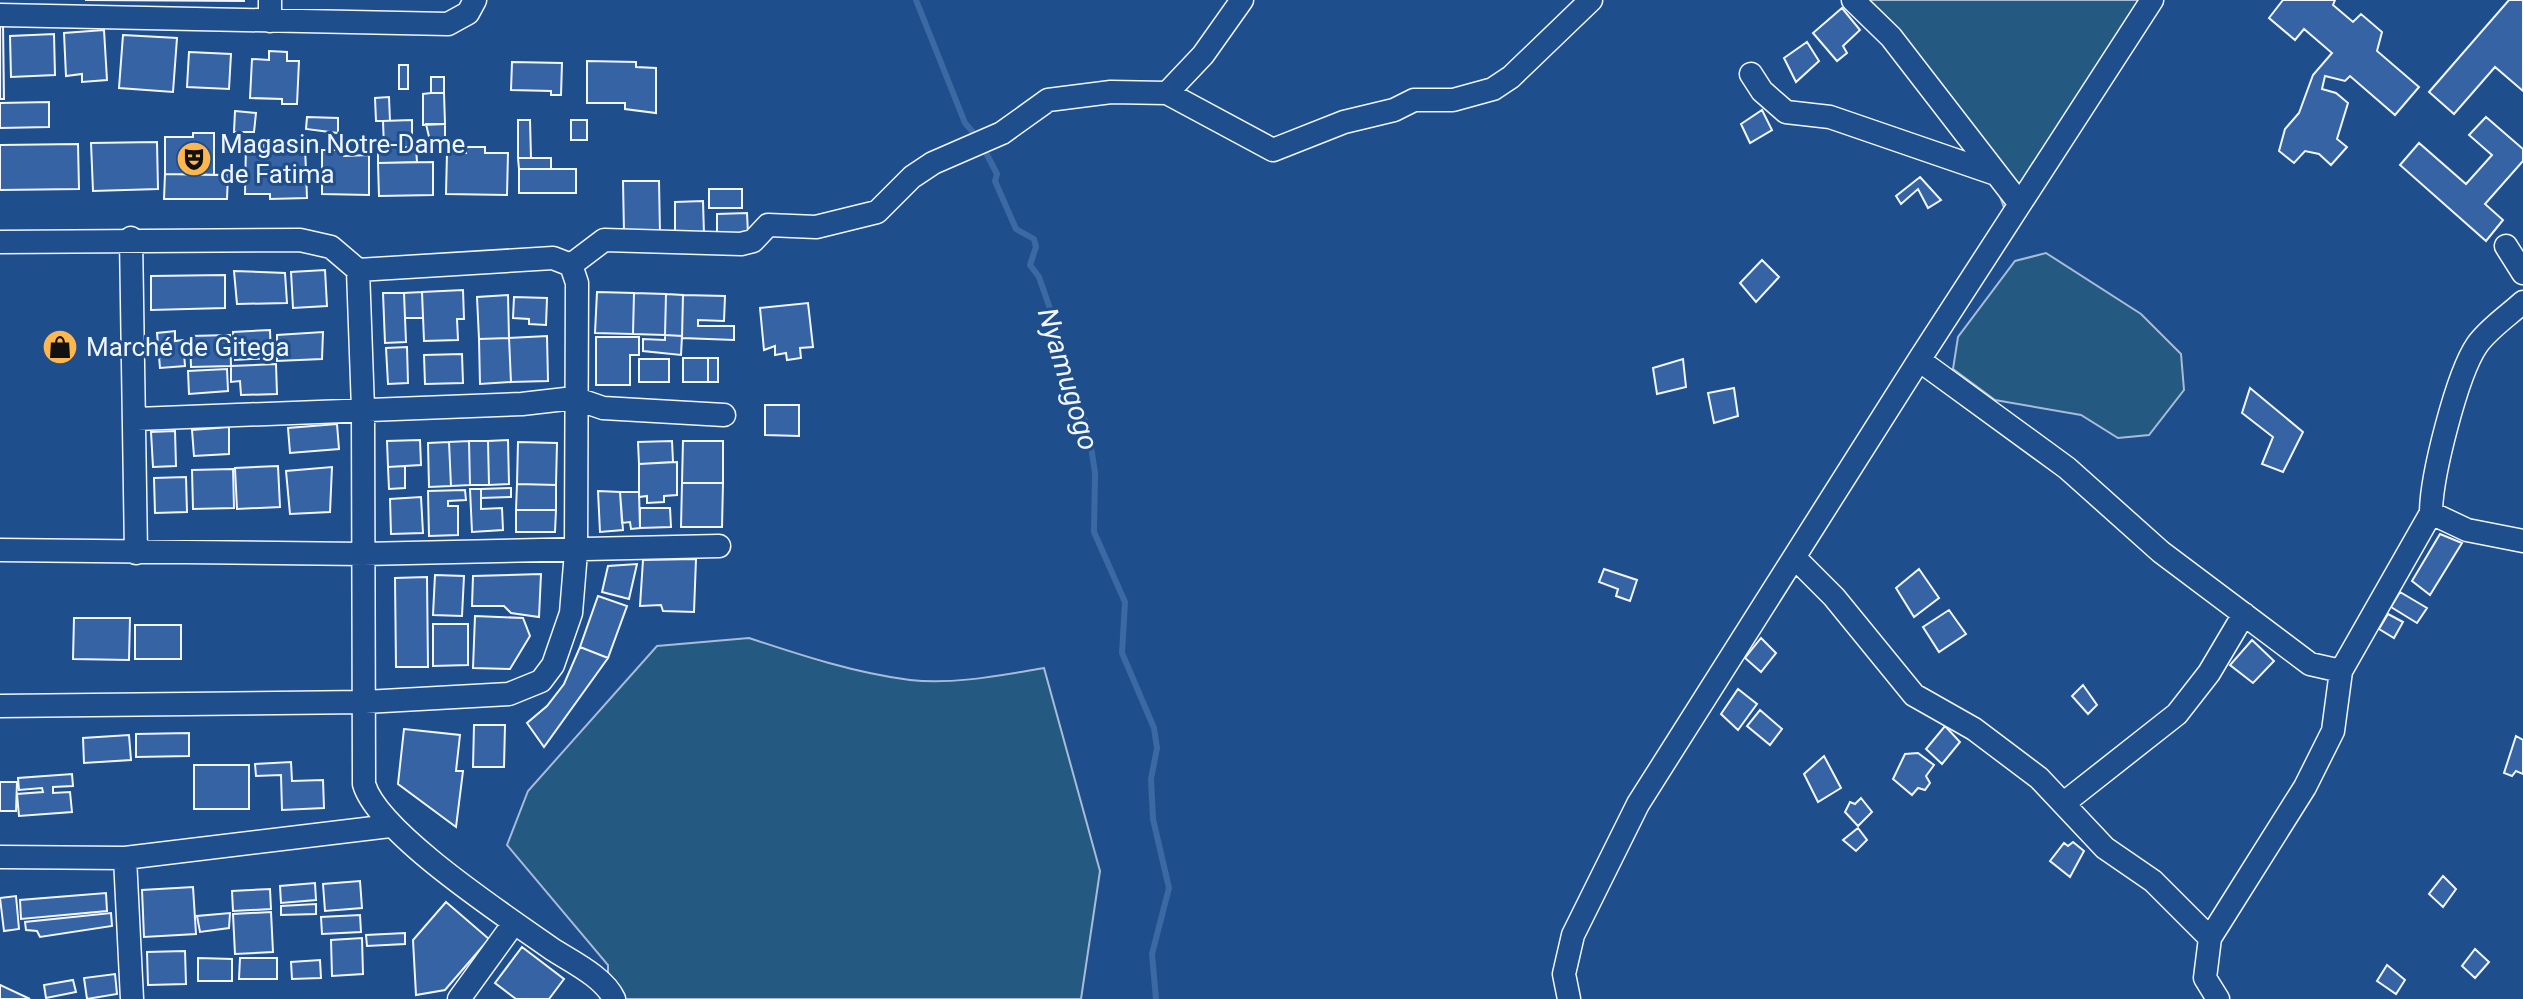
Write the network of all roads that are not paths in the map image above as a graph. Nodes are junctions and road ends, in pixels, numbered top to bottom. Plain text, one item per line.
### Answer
1 (475, 0) edge
2 (1242, 0) edge
3 (1591, 0) edge
4 (1853, 0) edge
5 (2152, 0) edge
6 (66, 8) edge
7 (270, 11) edge
8 (0, 15) edge
9 (1751, 74) dead end
10 (1167, 93) junction
11 (1993, 173) junction
12 (2020, 204) junction
13 (131, 238) junction
14 (0, 242) edge
15 (2506, 246) dead end
16 (571, 265) junction
17 (358, 270) junction
18 (2523, 273) edge
19 (2523, 302) edge
20 (1919, 360) junction
21 (574, 398) junction
22 (363, 409) junction
23 (724, 415) dead end
24 (137, 419) junction
25 (2431, 513) junction
26 (2523, 541) edge
27 (719, 546) dead end
28 (0, 550) edge
29 (576, 552) junction
30 (136, 553) junction
31 (363, 554) junction
32 (1796, 559) junction
33 (2244, 614) junction
34 (2341, 671) junction
35 (365, 702) junction
36 (0, 706) edge
37 (2064, 803) junction
38 (390, 826) junction
39 (0, 857) edge
40 (125, 858) junction
41 (514, 923) junction
42 (2210, 938) junction
43 (132, 999) edge
44 (459, 999) edge
45 (614, 999) edge
46 (1569, 999) edge
47 (2218, 999) edge

1 - 7 street
2 - 10 street
3 - 10 street
4 - 11 street
5 - 12 street
6 - 7 street
6 - 8 street
9 - 11 street
10 - 16 street
11 - 12 street
12 - 20 street
13 - 14 street
13 - 17 street
13 - 24 street
15 - 18 street
16 - 17 street
16 - 21 street
17 - 22 street
19 - 25 street
20 - 32 street
20 - 33 street
21 - 22 street
21 - 23 street
21 - 29 street
22 - 24 street
22 - 31 street
24 - 30 street
25 - 26 street
25 - 34 street
27 - 29 street
28 - 30 street
29 - 31 street
29 - 35 street
30 - 31 street
31 - 35 street
32 - 37 street
32 - 46 street
33 - 34 street
33 - 37 street
34 - 42 street
35 - 36 street
35 - 38 street
37 - 42 street
38 - 40 street
38 - 41 street
39 - 40 street
40 - 43 street
41 - 44 street
41 - 45 street
42 - 47 street

